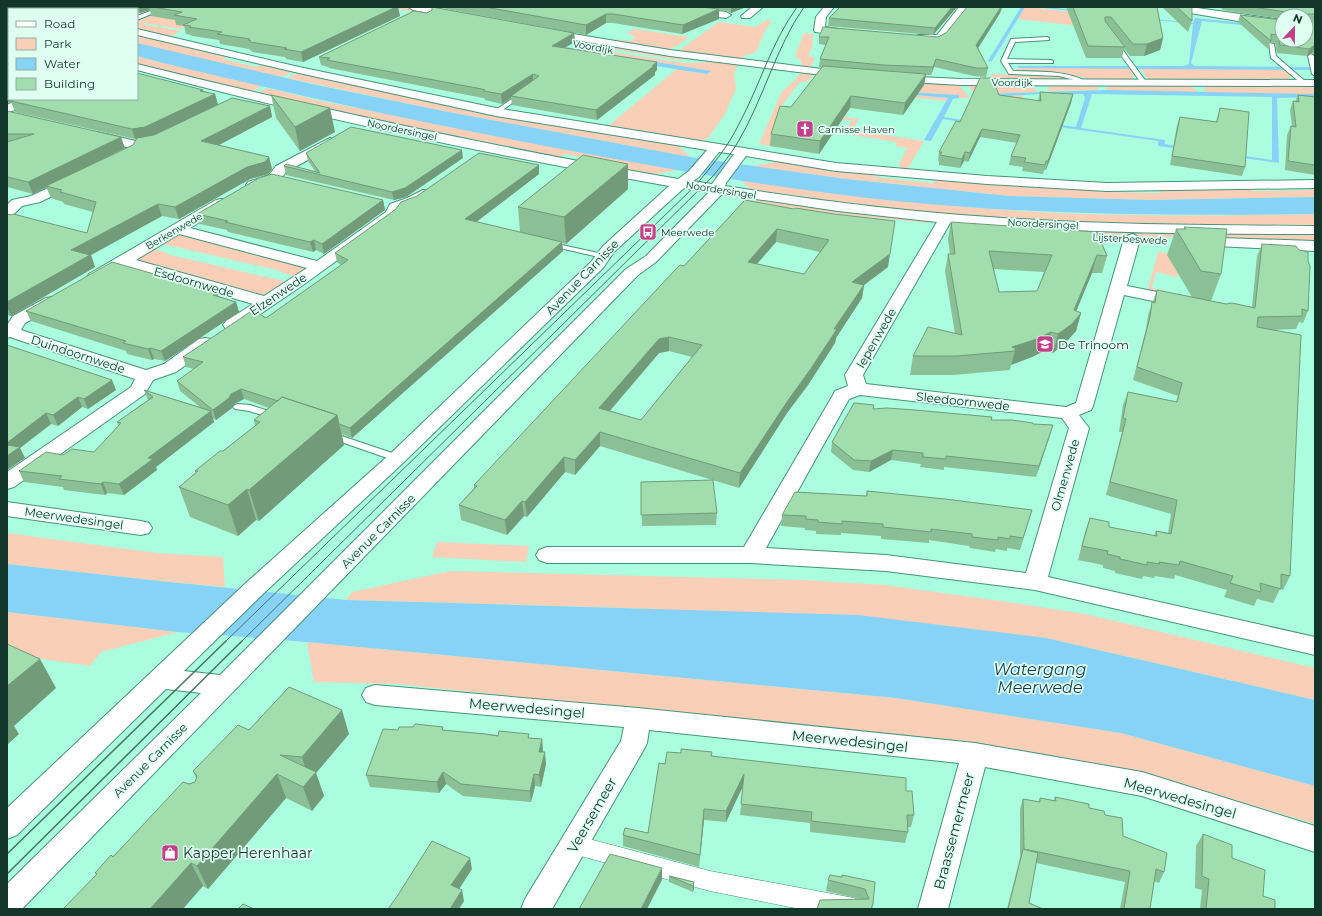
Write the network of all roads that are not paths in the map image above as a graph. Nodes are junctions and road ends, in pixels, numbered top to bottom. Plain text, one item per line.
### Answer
1 (166, 7) edge
2 (662, 7) edge
3 (758, 7) edge
4 (829, 7) edge
5 (964, 7) edge
6 (1172, 7) edge
7 (409, 13) edge
8 (726, 15) dead end
9 (746, 16) dead end
10 (821, 17) junction
11 (138, 18) edge
12 (836, 19) edge
13 (467, 21) edge
14 (1274, 22) edge
15 (138, 32) edge
16 (539, 34) edge
17 (855, 34) edge
18 (910, 34) edge
19 (1110, 36) edge
20 (1047, 39) dead end
21 (1271, 44) edge
22 (1311, 56) edge
23 (1004, 61) junction
24 (1051, 62) dead end
25 (312, 63) dead end
26 (138, 67) edge
27 (299, 70) junction
28 (860, 76) edge
29 (888, 78) edge
30 (1312, 78) edge
31 (1084, 82) junction
32 (1144, 83) junction
33 (528, 89) edge
34 (249, 96) junction
35 (28, 100) edge
36 (231, 104) edge
37 (7, 109) edge
38 (496, 112) junction
39 (364, 122) junction
40 (81, 132) edge
41 (489, 148) junction
42 (711, 154) junction
43 (124, 156) edge
44 (738, 158) junction
45 (468, 162) edge
46 (83, 176) edge
47 (274, 178) junction
48 (687, 178) junction
49 (290, 181) edge
50 (437, 184) edge
51 (720, 184) junction
52 (1315, 184) edge
53 (243, 191) edge
54 (230, 198) edge
55 (12, 201) edge
56 (779, 208) edge
57 (7, 213) edge
58 (943, 223) junction
59 (178, 229) junction
60 (1315, 230) edge
61 (1132, 239) junction
62 (541, 241) edge
63 (1315, 246) edge
64 (603, 256) junction
65 (123, 261) junction
66 (319, 266) junction
67 (81, 285) edge
68 (1117, 289) junction
69 (61, 297) edge
70 (266, 302) junction
71 (1194, 304) edge
72 (9, 332) edge
73 (146, 376) junction
74 (858, 389) junction
75 (238, 407) dead end
76 (1068, 413) junction
77 (281, 418) edge
78 (319, 431) edge
79 (397, 458) junction
80 (7, 482) edge
81 (7, 509) edge
82 (141, 528) dead end
83 (547, 555) dead end
84 (751, 555) junction
85 (1035, 582) junction
86 (1315, 646) edge
87 (161, 679) junction
88 (225, 685) junction
89 (375, 695) dead end
90 (638, 718) junction
91 (975, 754) junction
92 (7, 826) edge
93 (1315, 839) edge
94 (574, 846) junction
95 (7, 904) edge
96 (536, 909) edge
97 (854, 909) edge
98 (933, 909) edge

1 - 11 lane
2 - 8 street
3 - 9 street
4 - 10 street
5 - 18 street
6 - 14 street
7 - 13 street
10 - 12 street
10 - 17 street
15 - 27 street
16 - 28 street, Voordijk
19 - 32 lane
20 - 23 lane
21 - 30 lane
22 - 30 lane
23 - 24 lane
23 - 31 lane
25 - 27 street
26 - 34 street, Noordersingel
27 - 38 street
29 - 31 street, Voordijk
30 - 32 street, Voordijk
31 - 32 street, Voordijk
33 - 38 lane
34 - 36 street
34 - 39 street, Noordersingel
35 - 37 street
38 - 42 street
39 - 41 street, Noordersingel
39 - 47 street
40 - 43 street
41 - 45 street
41 - 48 street, Noordersingel
42 - 44 street
42 - 48 street, Avenue Carnisse
44 - 51 street, Avenue Carnisse
44 - 52 street
46 - 55 street
47 - 49 street
47 - 53 street
48 - 51 street, Noordersingel
48 - 64 street, Avenue Carnisse
50 - 66 street, Elzenwede
51 - 58 street, Noordersingel
51 - 88 street, Avenue Carnisse
54 - 59 street, Berkenwede
55 - 57 street
56 - 58 street, Lijsterbeswede
58 - 60 street, Noordersingel
58 - 61 street, Lijsterbeswede
58 - 74 street, Iepenwede
59 - 65 street, Berkenwede
59 - 66 street
61 - 63 street, Lijsterbeswede
61 - 68 street
62 - 64 lane
64 - 79 street, Avenue Carnisse
65 - 67 street, Berkenwede
65 - 70 street, Esdoornwede
66 - 70 street, Elzenwede
68 - 71 street
68 - 76 street
69 - 72 street
70 - 73 street, Elzenwede
72 - 73 street, Duindoornwede
73 - 80 street
74 - 76 street, Sleedoornwede
74 - 84 street
75 - 77 lane
76 - 85 street, Olmenwede
78 - 79 lane
79 - 87 street, Avenue Carnisse
81 - 82 street, Meerwedesingel
83 - 84 street
84 - 85 street
85 - 86 street
87 - 88 street
87 - 92 street, Avenue Carnisse
88 - 95 street, Avenue Carnisse
89 - 90 street, Meerwedesingel
90 - 91 street, Meerwedesingel
90 - 94 street, Veersemeer
91 - 93 street, Meerwedesingel
91 - 98 street, Braassemermeer
94 - 96 street, Veersemeer
94 - 97 street

